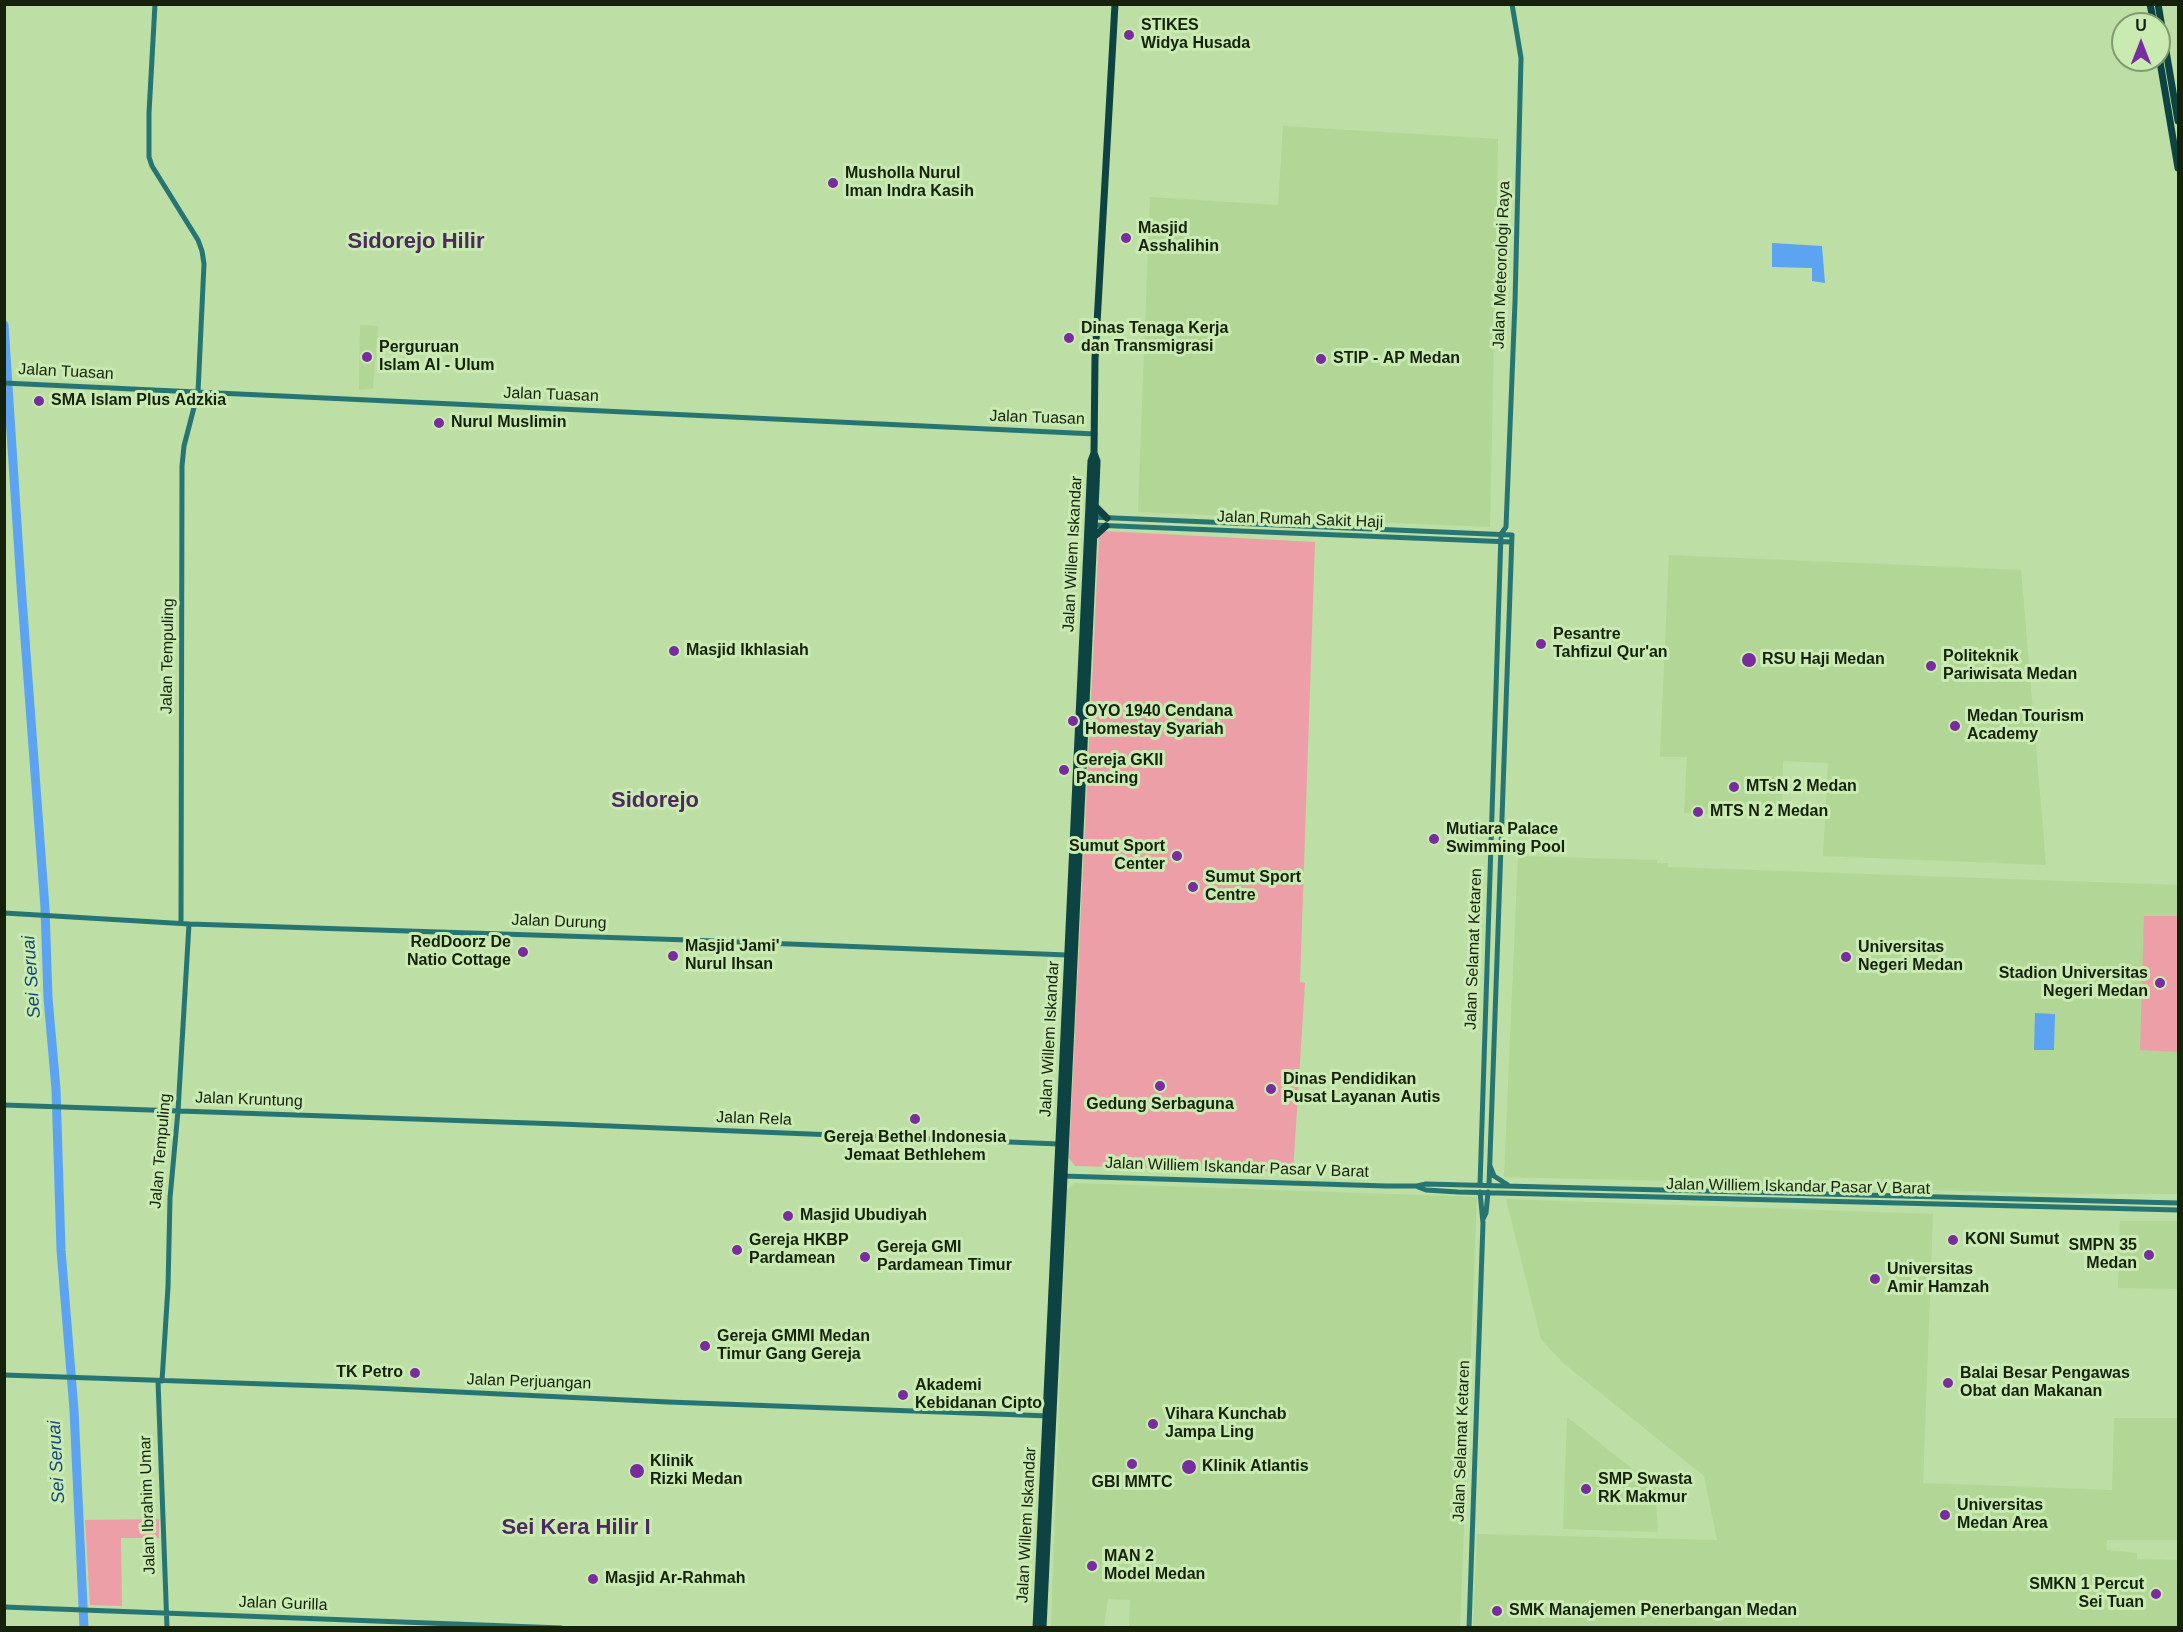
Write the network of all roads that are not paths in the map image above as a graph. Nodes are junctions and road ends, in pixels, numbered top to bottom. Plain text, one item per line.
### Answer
1 (155, 4) edge
2 (1115, 4) edge
3 (1512, 4) edge
4 (2158, 4) edge
5 (2162, 72) edge
6 (2178, 121) edge
7 (2178, 168) edge
8 (5, 383) edge
9 (198, 392) junction
10 (1095, 434) junction
11 (1095, 453) junction
12 (1095, 506) junction
13 (1091, 521) junction
14 (1107, 522) junction
15 (1506, 527) junction
16 (1501, 534) junction
17 (1512, 535) junction
18 (1094, 537) junction
19 (1500, 542) junction
20 (1511, 542) junction
21 (1496, 685) junction
22 (1506, 686) junction
23 (4, 914) edge
24 (181, 923) junction
25 (189, 924) junction
26 (1488, 944) junction
27 (1497, 945) junction
28 (1067, 955) junction
29 (1070, 973) junction
30 (1483, 1096) junction
31 (1492, 1096) junction
32 (4, 1105) edge
33 (178, 1111) junction
34 (448, 1120) joint
35 (1059, 1144) junction
36 (1489, 1165) junction
37 (1061, 1176) junction
38 (1480, 1185) junction
39 (1489, 1185) junction
40 (1417, 1186) junction
41 (1509, 1186) junction
42 (1614, 1188) junction
43 (1480, 1192) junction
44 (1488, 1192) junction
45 (1734, 1195) junction
46 (1614, 1196) junction
47 (2039, 1203) junction
48 (2178, 1203) edge
49 (2178, 1210) edge
50 (1483, 1219) junction
51 (4, 1375) edge
52 (160, 1381) junction
53 (1049, 1416) junction
54 (4, 1608) edge
55 (166, 1612) junction
56 (167, 1628) edge
57 (561, 1628) edge
58 (1036, 1628) edge
59 (1043, 1628) edge
60 (1469, 1628) edge

1 - 9 street, Jalan Tempuling
2 - 10 highway, Jalan Willem Iskandar
3 - 15 street, Jalan Meteorologi Raya
4 - 6 highway
5 - 7 highway
8 - 9 street, Jalan Tuasan
9 - 10 street, Jalan Tuasan
9 - 24 street, Jalan Tempuling
10 - 11 highway, Jalan Willem Iskandar
11 - 12 highway, Jalan Willem Iskandar
11 - 13 highway, Jalan Willem Iskandar
12 - 13 highway, Jalan Willem Iskandar
12 - 14 highway
13 - 14 street, Jalan Rumah Sakit Haji
13 - 18 highway, Jalan Willem Iskandar
13 - 28 highway, Jalan Willem Iskandar
14 - 16 street, Jalan Rumah Sakit Haji
14 - 18 highway
14 - 19 street, Jalan Rumah Sakit Haji
15 - 16 street
15 - 17 street
16 - 17 street, Jalan Rumah Sakit Haji
16 - 19 street, Jalan Selamat Ketaren
17 - 20 street, Jalan Selamat Ketaren
18 - 29 highway, Jalan Willem Iskandar
19 - 20 street, Jalan Rumah Sakit Haji
19 - 21 street, Jalan Selamat Ketaren
20 - 22 street, Jalan Selamat Ketaren
21 - 22 street
21 - 26 street, Jalan Selamat Ketaren
22 - 27 street, Jalan Selamat Ketaren
23 - 24 street, Jalan Durung
24 - 25 street, Jalan Durung
25 - 28 street, Jalan Durung
25 - 33 street, Jalan Tempuling
26 - 27 street
26 - 30 street, Jalan Selamat Ketaren
27 - 31 street, Jalan Selamat Ketaren
28 - 29 highway, Jalan Willem Iskandar
29 - 35 highway, Jalan Willem Iskandar
29 - 37 highway, Jalan Willem Iskandar
30 - 31 street
30 - 38 street, Jalan Selamat Ketaren
31 - 36 street, Jalan Selamat Ketaren
32 - 33 street, Jalan Kruntung
33 - 34 street, Jalan Kruntung
33 - 52 street, Jalan Tempuling
34 - 35 street, Jalan Rela
35 - 37 highway, Jalan Willem Iskandar
36 - 39 street, Jalan Selamat Ketaren
36 - 41 street
37 - 40 street, Jalan Williem Iskandar Pasar V Barat
37 - 53 highway, Jalan Willem Iskandar
38 - 39 street, Jalan Williem Iskandar Pasar V Barat
38 - 40 street, Jalan Williem Iskandar Pasar V Barat
39 - 41 street, Jalan Williem Iskandar Pasar V Barat
40 - 43 street, Jalan Williem Iskandar Pasar V Barat
41 - 42 street, Jalan Williem Iskandar Pasar V Barat
42 - 45 street, Jalan Williem Iskandar Pasar V Barat
42 - 46 street
43 - 44 street, Jalan Williem Iskandar Pasar V Barat
43 - 50 street, Jalan Selamat Ketaren
44 - 46 street, Jalan Williem Iskandar Pasar V Barat
44 - 50 street, Jalan Selamat Ketaren
45 - 46 street, Jalan Williem Iskandar Pasar V Barat
45 - 47 street, Jalan Williem Iskandar Pasar V Barat
47 - 48 street, Jalan Williem Iskandar Pasar V Barat
47 - 49 street, Jalan Williem Iskandar Pasar V Barat
50 - 60 street, Jalan Selamat Ketaren
51 - 52 street, Jalan Perjuangan
52 - 53 street, Jalan Perjuangan
52 - 55 street, Jalan Ibrahim Umar
53 - 58 highway, Jalan Willem Iskandar
53 - 59 highway, Jalan Willem Iskandar
54 - 55 street, Jalan Gurilla
55 - 56 street, Jalan Ibrahim Umar
55 - 57 street, Jalan Gurilla

